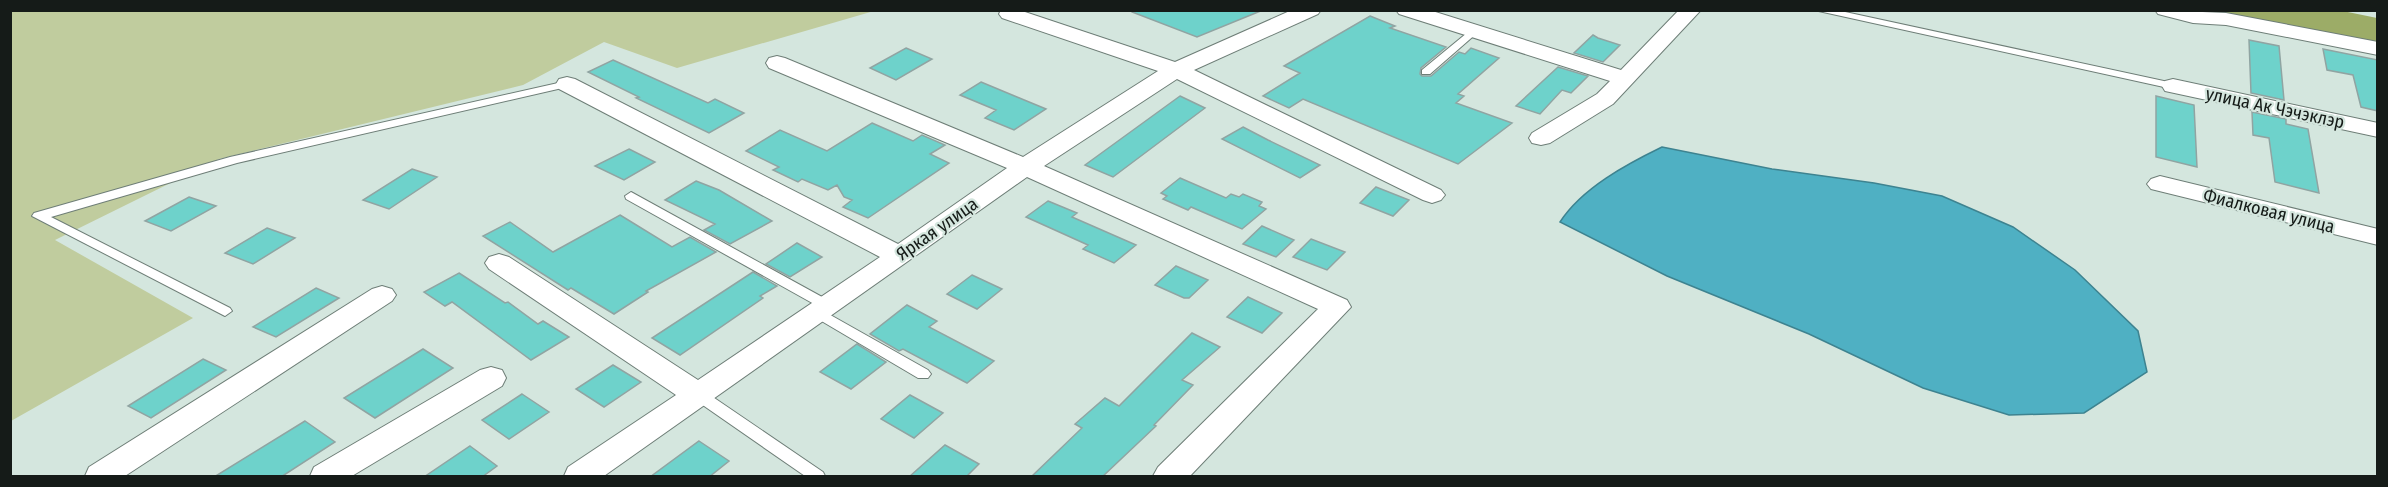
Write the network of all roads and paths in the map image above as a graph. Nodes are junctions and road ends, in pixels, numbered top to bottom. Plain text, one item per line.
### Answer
1 (1311, 10) edge
2 (1406, 10) edge
3 (1691, 10) edge
4 (1819, 10) edge
5 (2165, 10) edge
6 (1009, 14) dead end
7 (1473, 31) junction
8 (2378, 49) edge
9 (777, 63) dead end
10 (1176, 70) junction
11 (1426, 72) dead end
12 (1624, 78) junction
13 (567, 84) joint
14 (2173, 86) joint
15 (2378, 130) edge
16 (1541, 138) dead end
17 (1025, 167) junction
18 (2160, 184) dead end
19 (1432, 195) dead end
20 (631, 196) dead end
21 (2378, 237) edge
22 (900, 256) junction
23 (499, 263) dead end
24 (382, 295) dead end
25 (823, 309) junction
26 (225, 311) dead end
27 (922, 374) dead end
28 (491, 378) dead end
29 (699, 395) junction
30 (101, 477) edge
31 (326, 477) edge
32 (580, 477) edge
33 (817, 477) edge
34 (1170, 477) edge

1 - 10 street, Яркая улица
2 - 7 street
3 - 12 street
4 - 14 lane
5 - 8 street
6 - 10 street
7 - 11 lane
7 - 12 street
9 - 17 street
10 - 17 street, Яркая улица
10 - 19 street
12 - 16 street
13 - 22 street
13 - 26 lane
14 - 15 street, улица Ак Чэчэклэр
17 - 22 street, Яркая улица
17 - 34 street
18 - 21 street, Фиалковая улица
20 - 25 lane
22 - 25 street, Яркая улица
23 - 29 street
24 - 30 street
25 - 27 lane
25 - 29 street, Яркая улица
28 - 31 street
29 - 32 street, Яркая улица
29 - 33 lane

